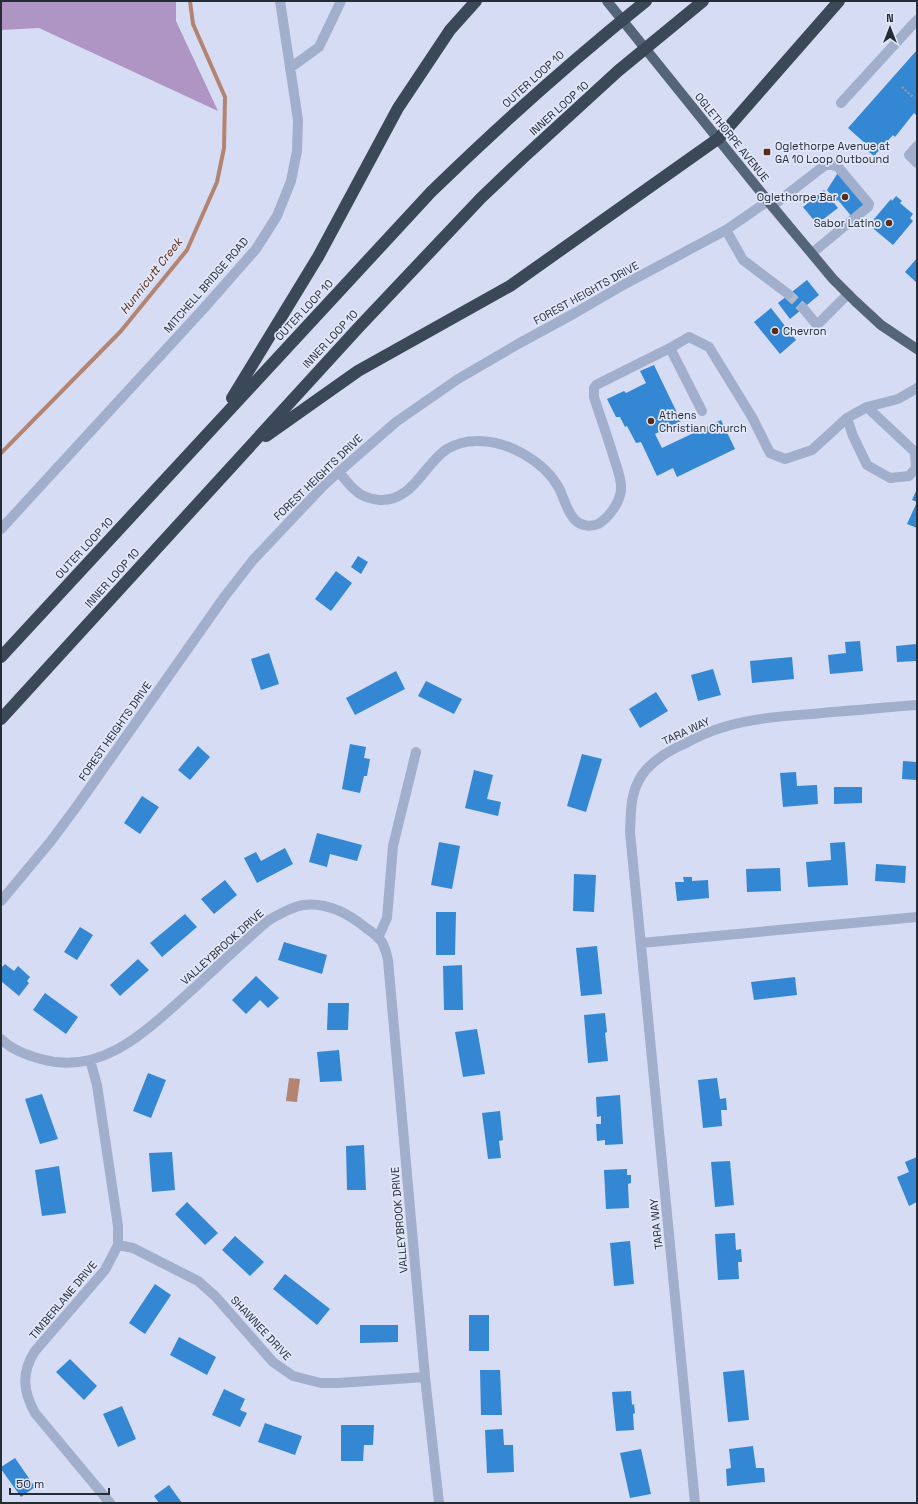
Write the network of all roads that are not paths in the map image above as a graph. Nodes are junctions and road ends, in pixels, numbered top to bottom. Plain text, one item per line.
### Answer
1 (280, 1) edge
2 (476, 1) edge
3 (607, 1) edge
4 (646, 1) edge
5 (703, 1) edge
6 (839, 1) edge
7 (337, 3) edge
8 (917, 20) edge
9 (290, 68) junction
10 (841, 103) dead end
11 (719, 138) junction
12 (917, 146) edge
13 (917, 163) edge
14 (770, 203) junction
15 (726, 230) junction
16 (812, 253) junction
17 (788, 294) tunnel mouth
18 (848, 294) junction
19 (803, 308) tunnel mouth
20 (670, 348) junction
21 (917, 349) edge
22 (917, 388) edge
23 (867, 407) junction
24 (702, 411) dead end
25 (847, 418) junction
26 (219, 420) junction
27 (247, 449) junction
28 (339, 472) junction
29 (1, 529) edge
30 (1, 657) edge
31 (917, 705) edge
32 (1, 719) edge
33 (416, 752) dead end
34 (1, 901) edge
35 (917, 917) edge
36 (378, 938) junction
37 (641, 943) junction
38 (1, 1039) edge
39 (90, 1060) junction
40 (118, 1245) junction
41 (425, 1377) junction
42 (110, 1503) edge
43 (439, 1503) edge
44 (695, 1503) edge

1 - 9 street, MITCHELL BRIDGE ROAD
2 - 26 highway
3 - 11 main road, OGLETHORPE AVENUE
4 - 26 highway, OUTER LOOP 10
5 - 27 highway, INNER LOOP 10
6 - 11 highway
7 - 9 street
8 - 10 street
9 - 29 street, MITCHELL BRIDGE ROAD
11 - 14 main road, OGLETHORPE AVENUE
11 - 27 highway
12 - 13 street
14 - 15 street, FOREST HEIGHTS DRIVE
14 - 16 main road, OGLETHORPE AVENUE
14 - 16 street, FOREST HEIGHTS DRIVE
15 - 17 street
15 - 28 street, FOREST HEIGHTS DRIVE
16 - 18 main road, OGLETHORPE AVENUE
18 - 19 street
18 - 21 main road, OGLETHORPE AVENUE
20 - 24 street
20 - 25 street
20 - 28 street
22 - 23 street
23 - 25 street
23 - 25 street
26 - 30 highway, OUTER LOOP 10
27 - 32 highway, INNER LOOP 10
28 - 34 street, FOREST HEIGHTS DRIVE
31 - 37 street, TARA WAY
33 - 36 street
35 - 37 street
36 - 39 street, VALLEYBROOK DRIVE
36 - 41 street, VALLEYBROOK DRIVE
37 - 44 street, TARA WAY
38 - 39 street
39 - 40 street, TIMBERLANE DRIVE
40 - 41 street, SHAWNEE DRIVE
40 - 42 street, TIMBERLANE DRIVE
41 - 43 street, VALLEYBROOK DRIVE

